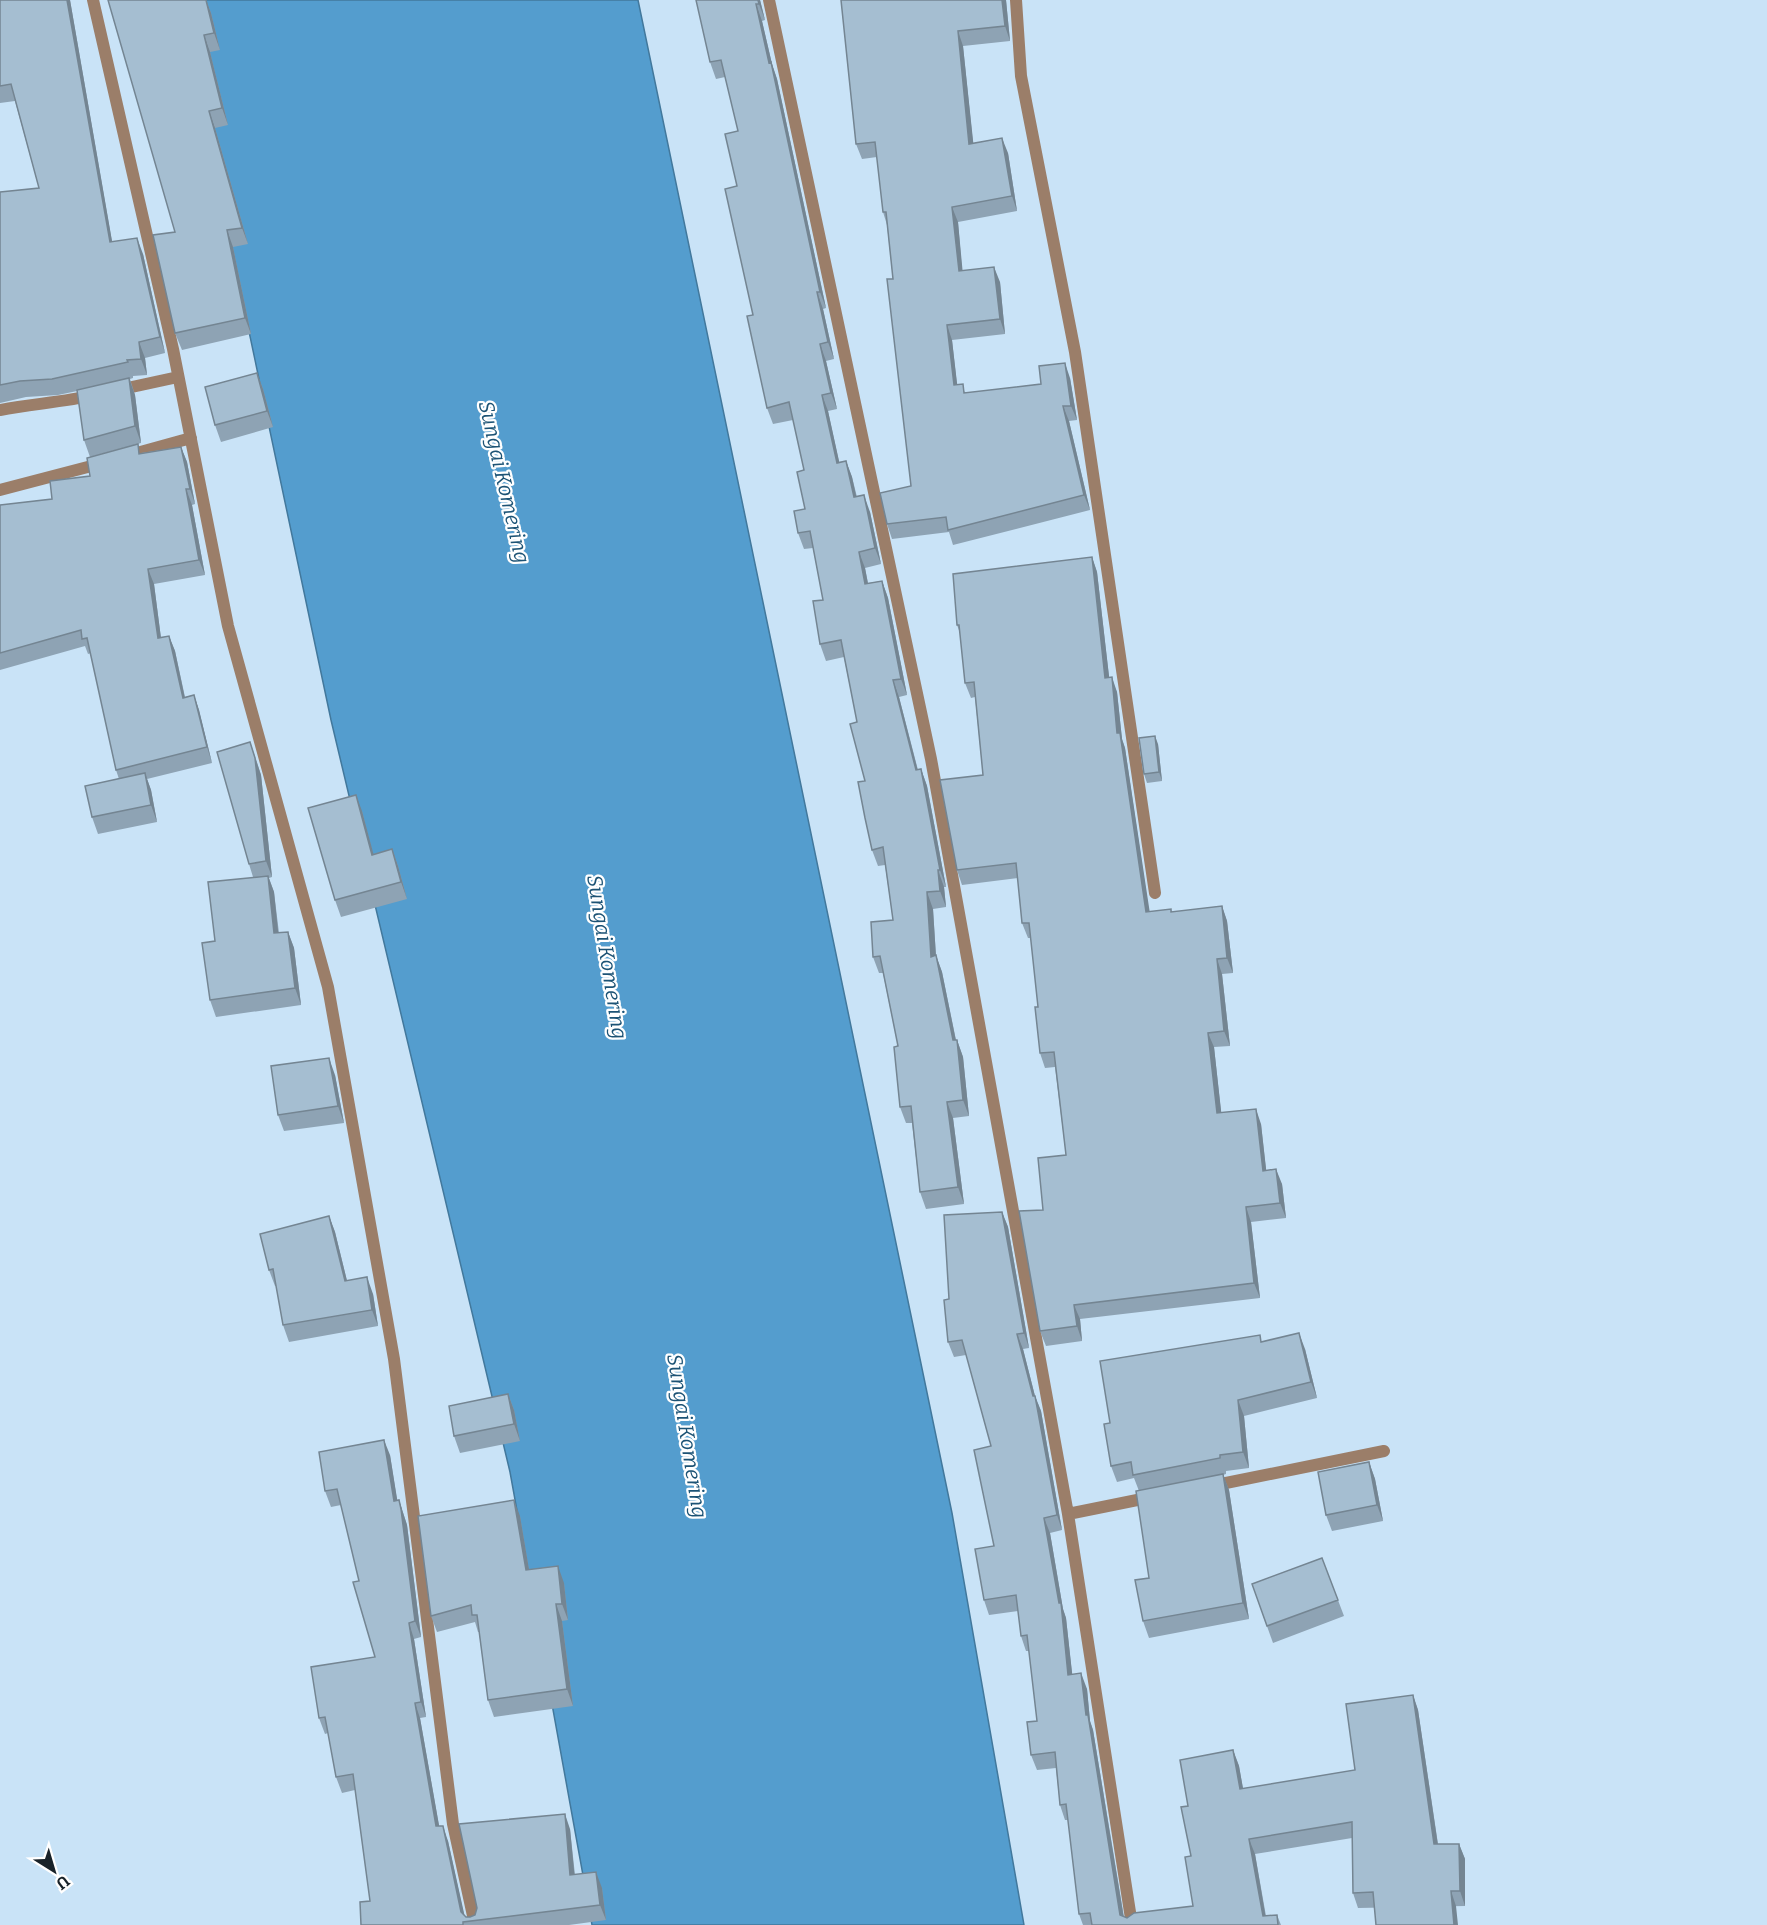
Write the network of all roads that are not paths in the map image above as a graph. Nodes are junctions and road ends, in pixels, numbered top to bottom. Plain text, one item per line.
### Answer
1 (93, 0) edge
2 (769, 0) edge
3 (1016, 0) edge
4 (178, 377) junction
5 (0, 410) edge
6 (191, 438) junction
7 (0, 490) edge
8 (1155, 893) dead end
9 (1384, 1451) dead end
10 (1197, 1488) edge
11 (1162, 1495) edge
12 (1068, 1514) junction
13 (475, 1925) edge
14 (1132, 1925) edge

1 - 4 street
2 - 12 street
3 - 8 street
4 - 5 street
4 - 6 street
6 - 7 street
6 - 13 street
9 - 10 street
11 - 12 street
12 - 14 street

